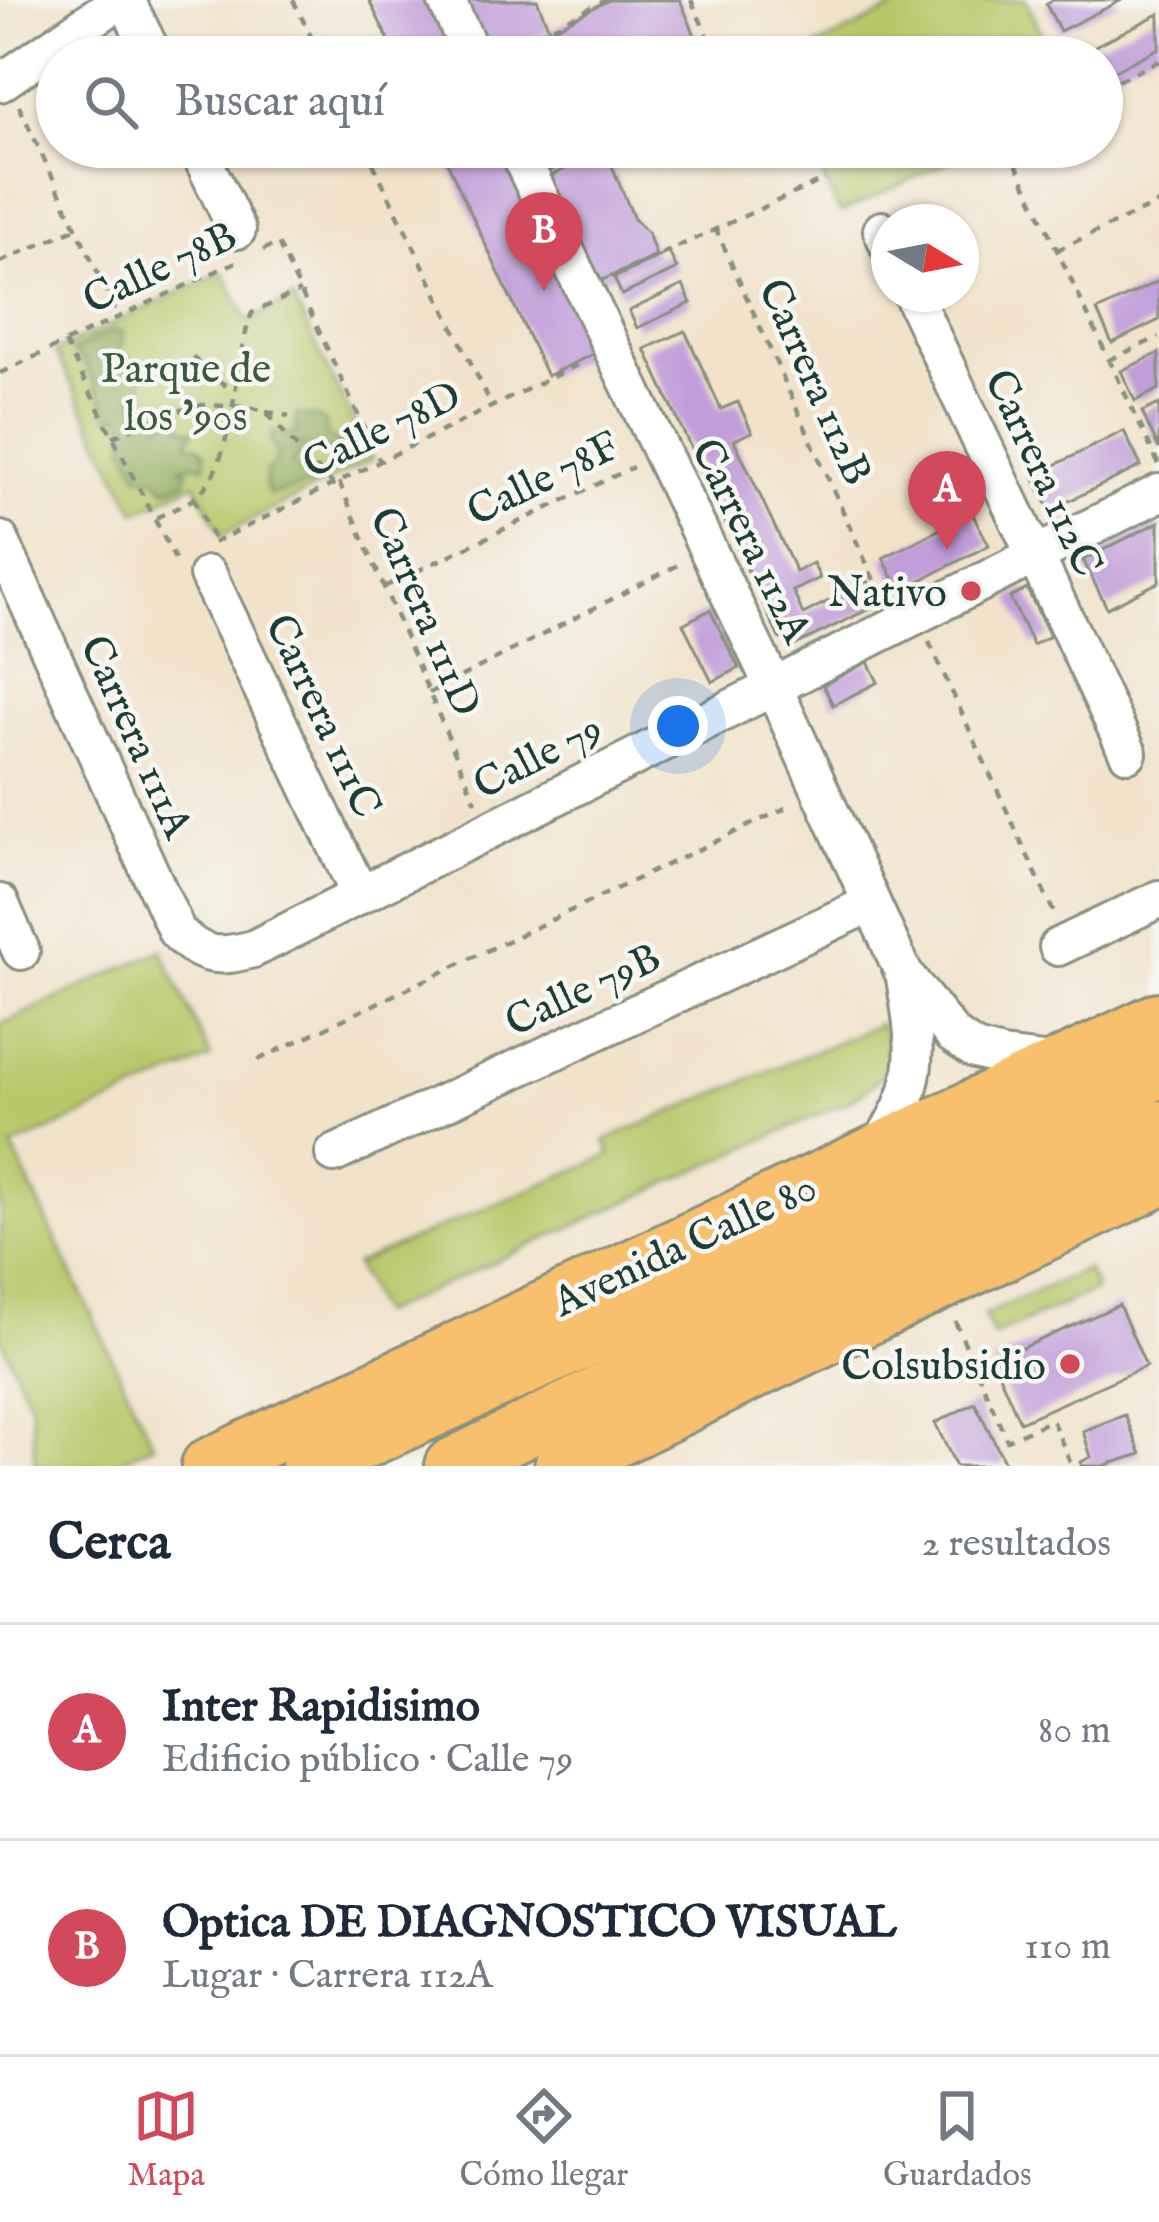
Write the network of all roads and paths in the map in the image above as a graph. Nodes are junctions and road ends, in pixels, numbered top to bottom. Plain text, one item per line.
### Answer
1 (123, 0) edge
2 (293, 0) edge
3 (446, 0) edge
4 (606, 0) edge
5 (691, 0) edge
6 (70, 36) edge
7 (143, 36) edge
8 (311, 36) edge
9 (463, 36) edge
10 (535, 36) edge
11 (707, 36) edge
12 (36, 59) edge
13 (1159, 61) edge
14 (1123, 78) edge
15 (3, 81) edge
16 (36, 147) edge
17 (47, 168) edge
18 (207, 168) edge
19 (375, 168) edge
20 (526, 168) edge
21 (566, 168) edge
22 (1018, 168) edge
23 (824, 179) dead end
24 (533, 184) junction
25 (1159, 203) edge
26 (716, 227) junction
27 (77, 228) junction
28 (237, 230) dead end
29 (1057, 250) junction
30 (0, 262) edge
31 (300, 291) junction
32 (584, 291) junction
33 (920, 312) edge
34 (119, 318) junction
35 (1159, 337) edge
36 (65, 343) junction
37 (612, 348) junction
38 (193, 356) dead end
39 (1109, 360) junction
40 (0, 374) edge
41 (233, 391) junction
42 (231, 405) junction
43 (493, 406) junction
44 (266, 412) junction
45 (289, 416) dead end
46 (113, 437) junction
47 (662, 453) junction
48 (380, 462) junction
49 (1159, 464) edge
50 (336, 483) junction
51 (1159, 493) edge
52 (194, 498) junction
53 (155, 518) junction
54 (0, 540) edge
55 (708, 549) junction
56 (1034, 554) junction
57 (200, 559) junction
58 (384, 587) junction
59 (905, 619) junction
60 (773, 686) junction
61 (429, 693) junction
62 (1128, 753) dead end
63 (821, 791) junction
64 (488, 830) junction
65 (360, 895) junction
66 (1159, 899) edge
67 (0, 903) edge
68 (870, 904) junction
69 (1063, 945) joint
70 (21, 951) dead end
71 (210, 955) joint
72 (904, 974) junction
73 (1159, 1020) edge
74 (258, 1060) dead end
75 (1065, 1064) junction
76 (1159, 1070) edge
77 (1159, 1128) edge
78 (334, 1154) dead end
79 (874, 1154) junction
80 (1159, 1179) edge
81 (938, 1283) junction
82 (209, 1466) edge
83 (309, 1466) edge
84 (452, 1466) edge
85 (562, 1466) edge
86 (1072, 1466) edge

1 - 6 street
1 - 7 street
2 - 8 path
3 - 9 street
4 - 10 path
5 - 11 path
12 - 15 street
13 - 14 path
15 - 16 path
17 - 27 path
18 - 28 street
19 - 43 path
20 - 24 street, Carrera 112A
21 - 24 path
22 - 29 path
23 - 26 path
24 - 32 street, Carrera 112A
25 - 29 path
26 - 32 path
26 - 59 path, Carrera 112B
27 - 30 path
27 - 34 path
29 - 39 path
31 - 34 path, Calle 78B
31 - 41 path
31 - 48 path
32 - 37 street, Carrera 112A
33 - 56 street, Carrera 112C
34 - 36 path, Calle 78B
35 - 39 path
36 - 40 path, Calle 78B
36 - 46 path
37 - 43 path, Calle 78D
37 - 47 street, Carrera 112A
38 - 41 path
39 - 49 path
41 - 42 path
42 - 44 path
42 - 46 path
42 - 52 path
43 - 48 path, Calle 78D
44 - 45 path
44 - 50 path
46 - 53 path
47 - 55 street, Carrera 112A
47 - 58 path, Calle 78F
48 - 50 path, Calle 78D
50 - 57 path, Calle 78D
50 - 58 path, Carrera 111D
51 - 56 street, Calle 79
52 - 53 path
52 - 57 path
53 - 57 path
54 - 71 street, Carrera 111A
55 - 60 street, Carrera 112A
55 - 61 path
56 - 59 street, Calle 79
56 - 62 street, Carrera 112C
57 - 65 street, Carrera 111C
58 - 61 path, Carrera 111D
59 - 60 street, Calle 79
59 - 69 path, Carrera 112B
60 - 63 street, Carrera 112A
60 - 64 street, Calle 79
61 - 64 path, Carrera 111D
63 - 68 street, Carrera 112A
63 - 74 path
64 - 65 street, Calle 79
65 - 71 street, Calle 79
66 - 69 street
67 - 70 street
68 - 72 street, Carrera 112A
68 - 78 street, Calle 79B
72 - 75 street, Carrera 112A
72 - 79 street, Carrera 112A
73 - 75 highway, Avenida Calle 80
75 - 79 highway, Avenida Calle 80
76 - 83 highway, Avenida Calle 80
77 - 84 highway
79 - 82 highway, Avenida Calle 80
80 - 81 highway
81 - 85 highway
81 - 86 path

